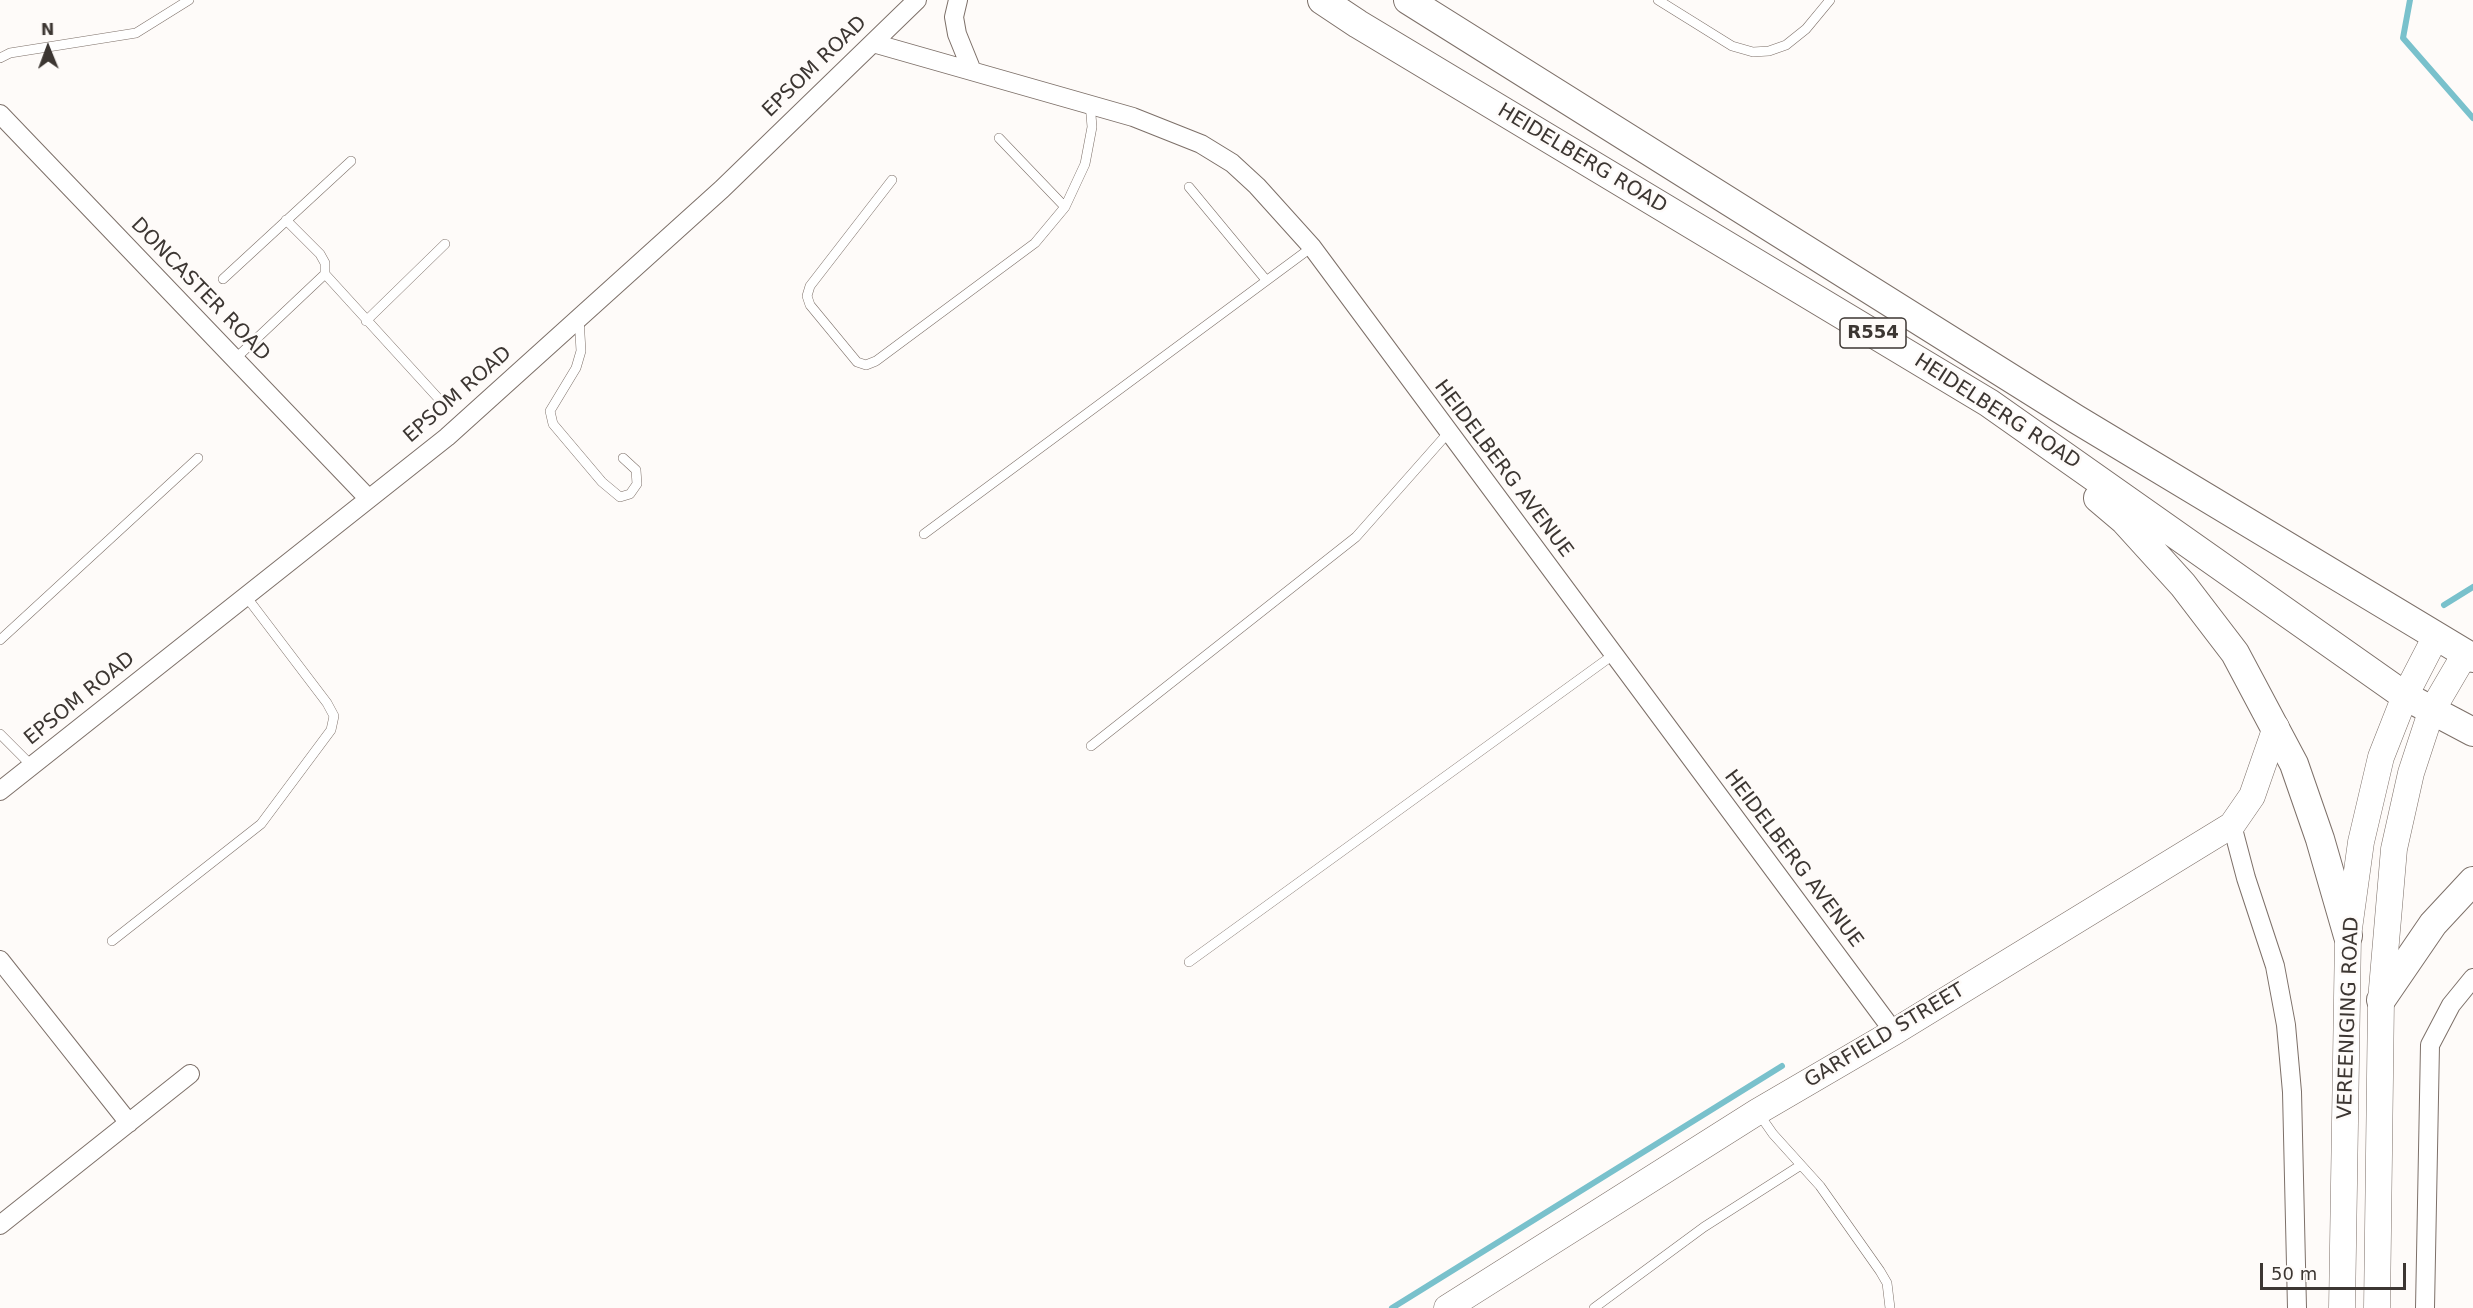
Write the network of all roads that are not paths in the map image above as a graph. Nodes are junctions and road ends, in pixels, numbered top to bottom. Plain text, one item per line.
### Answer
1 (189, 0) edge
2 (917, 0) edge
3 (958, 0) edge
4 (1322, 0) edge
5 (1408, 0) edge
6 (1658, 0) edge
7 (1830, 0) edge
8 (1670, 3) edge
9 (873, 43) junction
10 (0, 58) edge
11 (972, 71) junction
12 (1090, 103) junction
13 (0, 114) edge
14 (999, 138) dead end
15 (351, 161) dead end
16 (892, 180) dead end
17 (1189, 187) dead end
18 (1065, 207) junction
19 (286, 220) junction
20 (445, 244) dead end
21 (1312, 247) junction
22 (325, 274) junction
23 (223, 279) dead end
24 (1266, 280) junction
25 (579, 318) junction
26 (366, 321) junction
27 (235, 359) junction
28 (438, 398) dead end
29 (1989, 403) junction
30 (1448, 433) junction
31 (198, 458) dead end
32 (623, 459) dead end
33 (368, 498) junction
34 (924, 534) dead end
35 (245, 596) junction
36 (2436, 636) junction
37 (0, 640) edge
38 (1613, 655) junction
39 (2469, 656) edge
40 (2405, 696) junction
41 (2431, 712) junction
42 (2276, 727) junction
43 (2473, 732) edge
44 (0, 734) edge
45 (1091, 746) dead end
46 (32, 766) junction
47 (0, 791) edge
48 (2232, 825) junction
49 (2473, 881) edge
50 (2348, 936) junction
51 (112, 941) dead end
52 (0, 960) edge
53 (1189, 962) dead end
54 (2473, 978) edge
55 (2381, 1000) junction
56 (1894, 1032) junction
57 (190, 1074) dead end
58 (1757, 1112) junction
59 (129, 1123) junction
60 (1801, 1165) junction
61 (0, 1225) edge
62 (1447, 1308) edge
63 (1594, 1308) edge
64 (1890, 1308) edge
65 (2297, 1308) edge
66 (2342, 1308) edge
67 (2377, 1308) edge
68 (2425, 1308) edge

1 - 10 lane
2 - 9 street, EPSOM ROAD
3 - 11 street
4 - 29 main road, HEIDELBERG ROAD / R554
5 - 36 main road, HEIDELBERG ROAD / R554
6 - 8 lane
7 - 8 lane
9 - 11 street, HEIDELBERG AVENUE
9 - 25 street, EPSOM ROAD
11 - 12 street, HEIDELBERG AVENUE
12 - 18 lane
12 - 21 street, HEIDELBERG AVENUE
13 - 27 street, DONCASTER ROAD
14 - 18 lane
15 - 19 lane
16 - 18 lane
17 - 24 lane
19 - 22 lane
19 - 23 lane
20 - 26 lane
21 - 24 lane
21 - 30 street, HEIDELBERG AVENUE
22 - 26 lane
22 - 27 lane
24 - 34 lane
25 - 32 lane
25 - 33 street, EPSOM ROAD
26 - 28 lane
27 - 33 street, DONCASTER ROAD
29 - 40 main road, HEIDELBERG ROAD / R554
29 - 42 main road
30 - 38 street, HEIDELBERG AVENUE
30 - 45 lane
31 - 37 lane
33 - 35 street, EPSOM ROAD
35 - 46 street, EPSOM ROAD
35 - 51 lane
36 - 39 main road, HEIDELBERG ROAD / R554
36 - 40 main road, VEREENIGING ROAD
38 - 53 lane
38 - 56 street, HEIDELBERG AVENUE
39 - 41 main road, VEREENIGING ROAD
40 - 41 main road, HEIDELBERG ROAD / R554
40 - 50 main road, VEREENIGING ROAD
41 - 43 main road, HEIDELBERG ROAD / R554
41 - 55 main road, VEREENIGING ROAD
42 - 48 main road, GARFIELD STREET
42 - 50 main road
44 - 46 lane
46 - 47 street, EPSOM ROAD
48 - 56 main road, GARFIELD STREET
48 - 65 street
49 - 55 main road
50 - 66 main road, VEREENIGING ROAD
52 - 59 street
54 - 68 street
55 - 67 main road, VEREENIGING ROAD
56 - 58 main road, GARFIELD STREET
57 - 59 street
58 - 60 lane
58 - 62 main road, GARFIELD STREET
59 - 61 street
60 - 63 lane
60 - 64 lane

